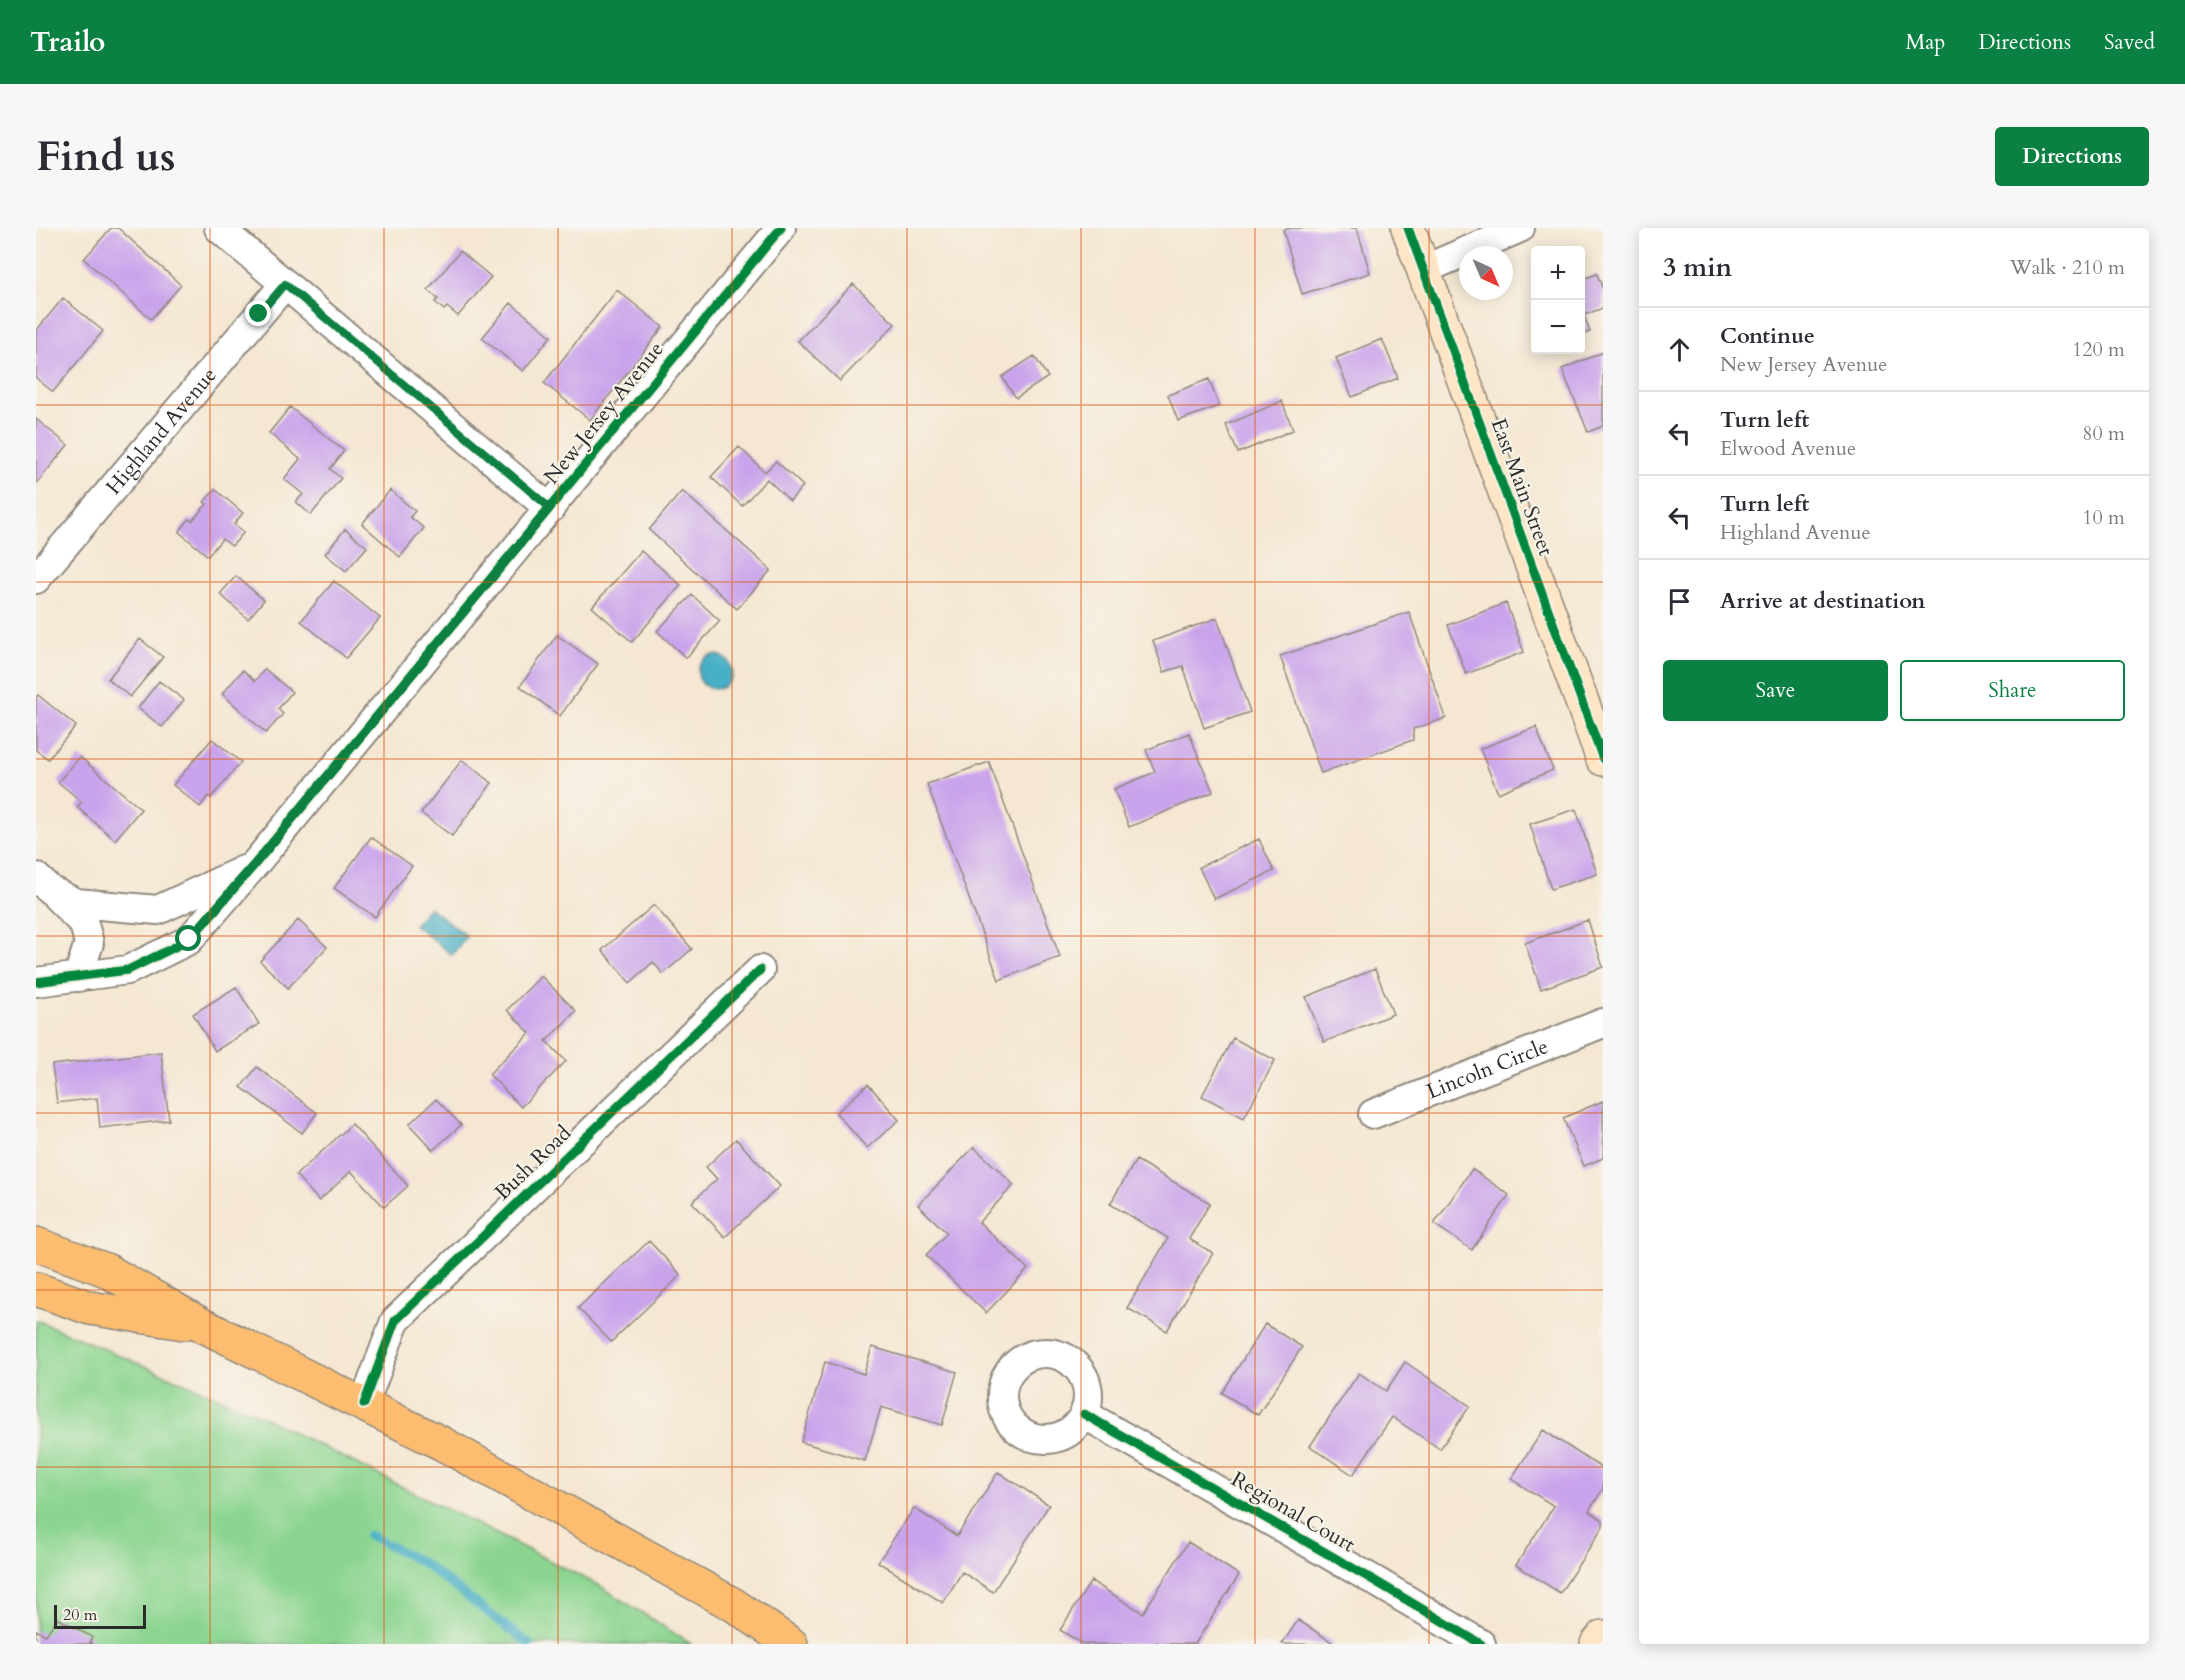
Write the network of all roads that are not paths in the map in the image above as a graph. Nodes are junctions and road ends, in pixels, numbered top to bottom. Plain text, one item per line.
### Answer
1 (219, 228) edge
2 (781, 228) edge
3 (1408, 228) edge
4 (1520, 228) edge
5 (1423, 270) junction
6 (285, 284) junction
7 (550, 508) junction
8 (36, 579) edge
9 (1603, 759) edge
10 (254, 865) junction
11 (43, 883) edge
12 (760, 970) dead end
13 (78, 977) junction
14 (36, 982) edge
15 (1603, 1023) edge
16 (1373, 1114) dead end
17 (36, 1244) edge
18 (36, 1289) edge
19 (204, 1326) junction
20 (364, 1404) junction
21 (1084, 1414) dead end
22 (1603, 1637) edge
23 (792, 1644) edge
24 (1481, 1644) edge
25 (1597, 1644) edge

1 - 6 street
2 - 7 street, New Jersey Avenue
3 - 5 street, East Main Street
4 - 5 street
5 - 9 street, East Main Street
6 - 7 street
6 - 8 street, Highland Avenue
7 - 10 street, New Jersey Avenue
10 - 11 street, New Jersey Avenue
10 - 13 street, New Jersey Avenue
11 - 13 street, New Jersey Avenue
12 - 20 street, Bush Road
13 - 14 street, New Jersey Avenue
15 - 16 street, Lincoln Circle
17 - 19 highway
18 - 19 highway
19 - 20 highway
20 - 23 highway
21 - 24 street, Regional Court
22 - 25 street

